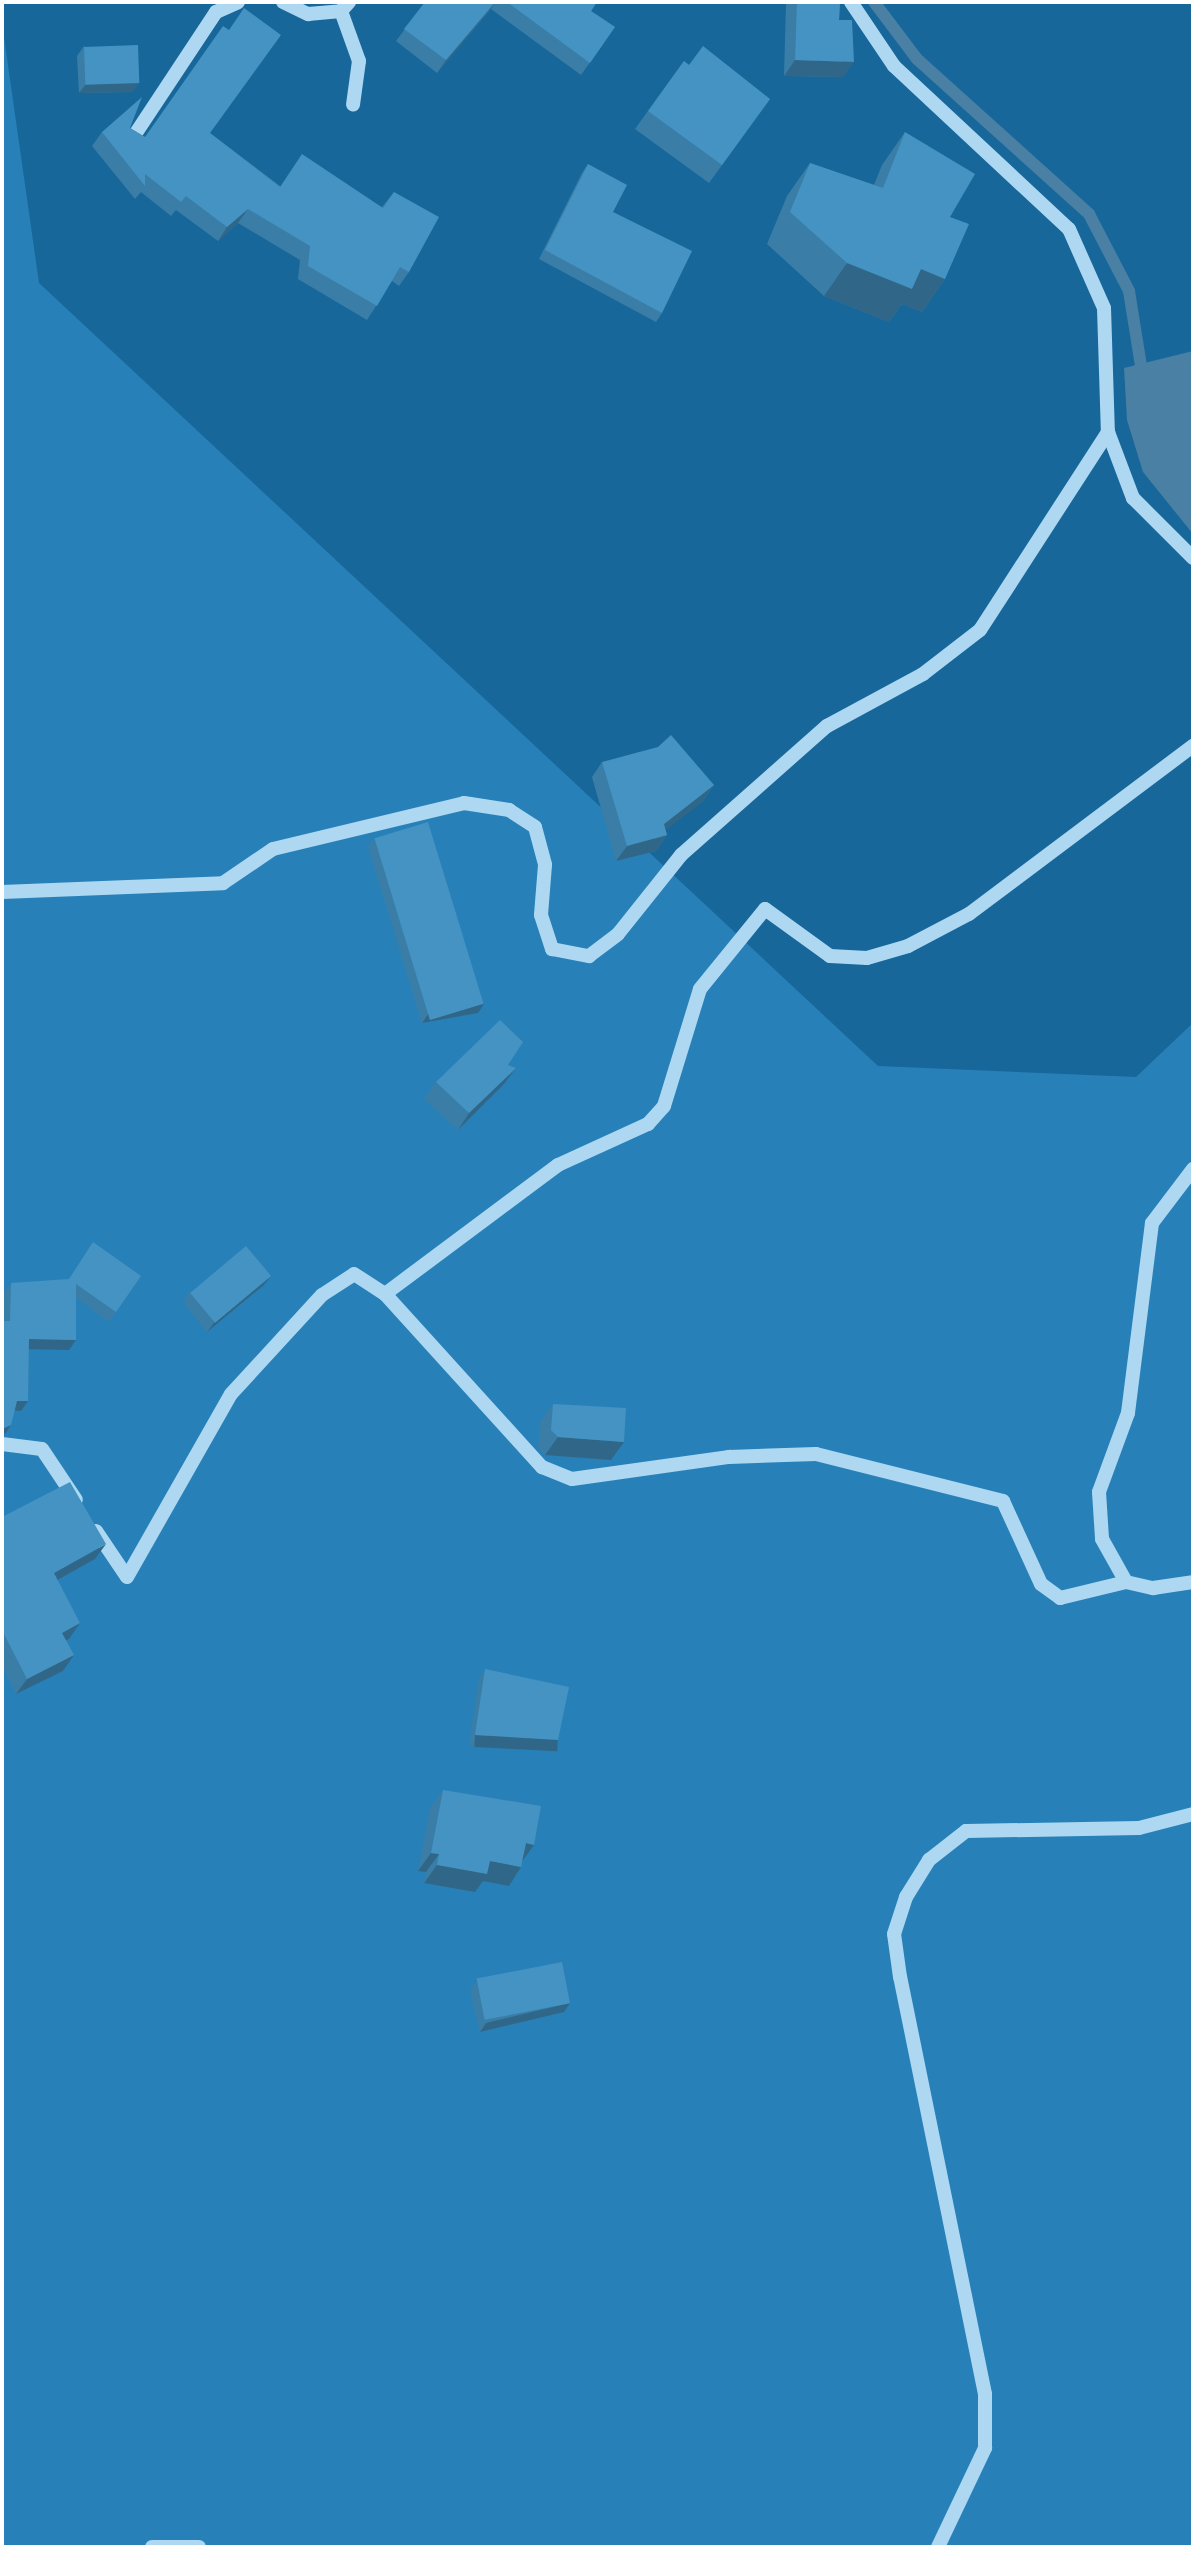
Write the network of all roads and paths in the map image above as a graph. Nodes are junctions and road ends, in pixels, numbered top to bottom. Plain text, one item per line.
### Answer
1 (238, 2) edge
2 (283, 2) edge
3 (851, 2) edge
4 (345, 7) edge
5 (353, 105) dead end
6 (130, 142) edge
7 (1108, 432) junction
8 (1193, 558) edge
9 (1193, 746) edge
10 (2, 892) edge
11 (1193, 1169) edge
12 (385, 1294) junction
13 (2, 1444) edge
14 (1126, 1582) junction
15 (1193, 1582) edge
16 (1193, 1814) edge
17 (152, 2547) edge
18 (199, 2547) edge
19 (938, 2547) edge

1 - 6 street
2 - 4 street
3 - 7 street
4 - 5 street
7 - 8 street
7 - 10 street
9 - 12 street
11 - 14 street
12 - 13 street
12 - 14 street
14 - 15 street
16 - 19 street
17 - 18 street

